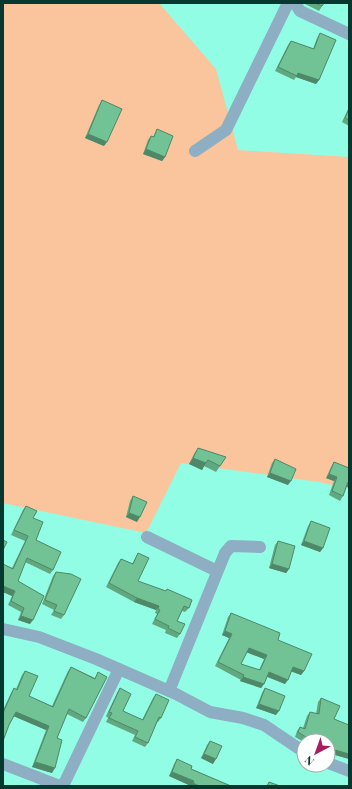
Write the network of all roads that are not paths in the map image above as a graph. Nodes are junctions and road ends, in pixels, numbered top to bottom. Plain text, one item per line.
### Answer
1 (288, 3) edge
2 (295, 3) edge
3 (349, 34) edge
4 (195, 151) dead end
5 (147, 537) dead end
6 (260, 547) dead end
7 (217, 571) junction
8 (3, 630) edge
9 (118, 669) junction
10 (170, 691) junction
11 (296, 747) edge
12 (3, 764) edge
13 (336, 766) edge
14 (349, 772) edge
15 (60, 786) edge
16 (63, 786) edge

1 - 4 street
2 - 3 street
5 - 7 street
6 - 7 street
7 - 10 street
8 - 9 street
9 - 10 street
9 - 16 street
10 - 11 street
12 - 15 street
13 - 14 street

